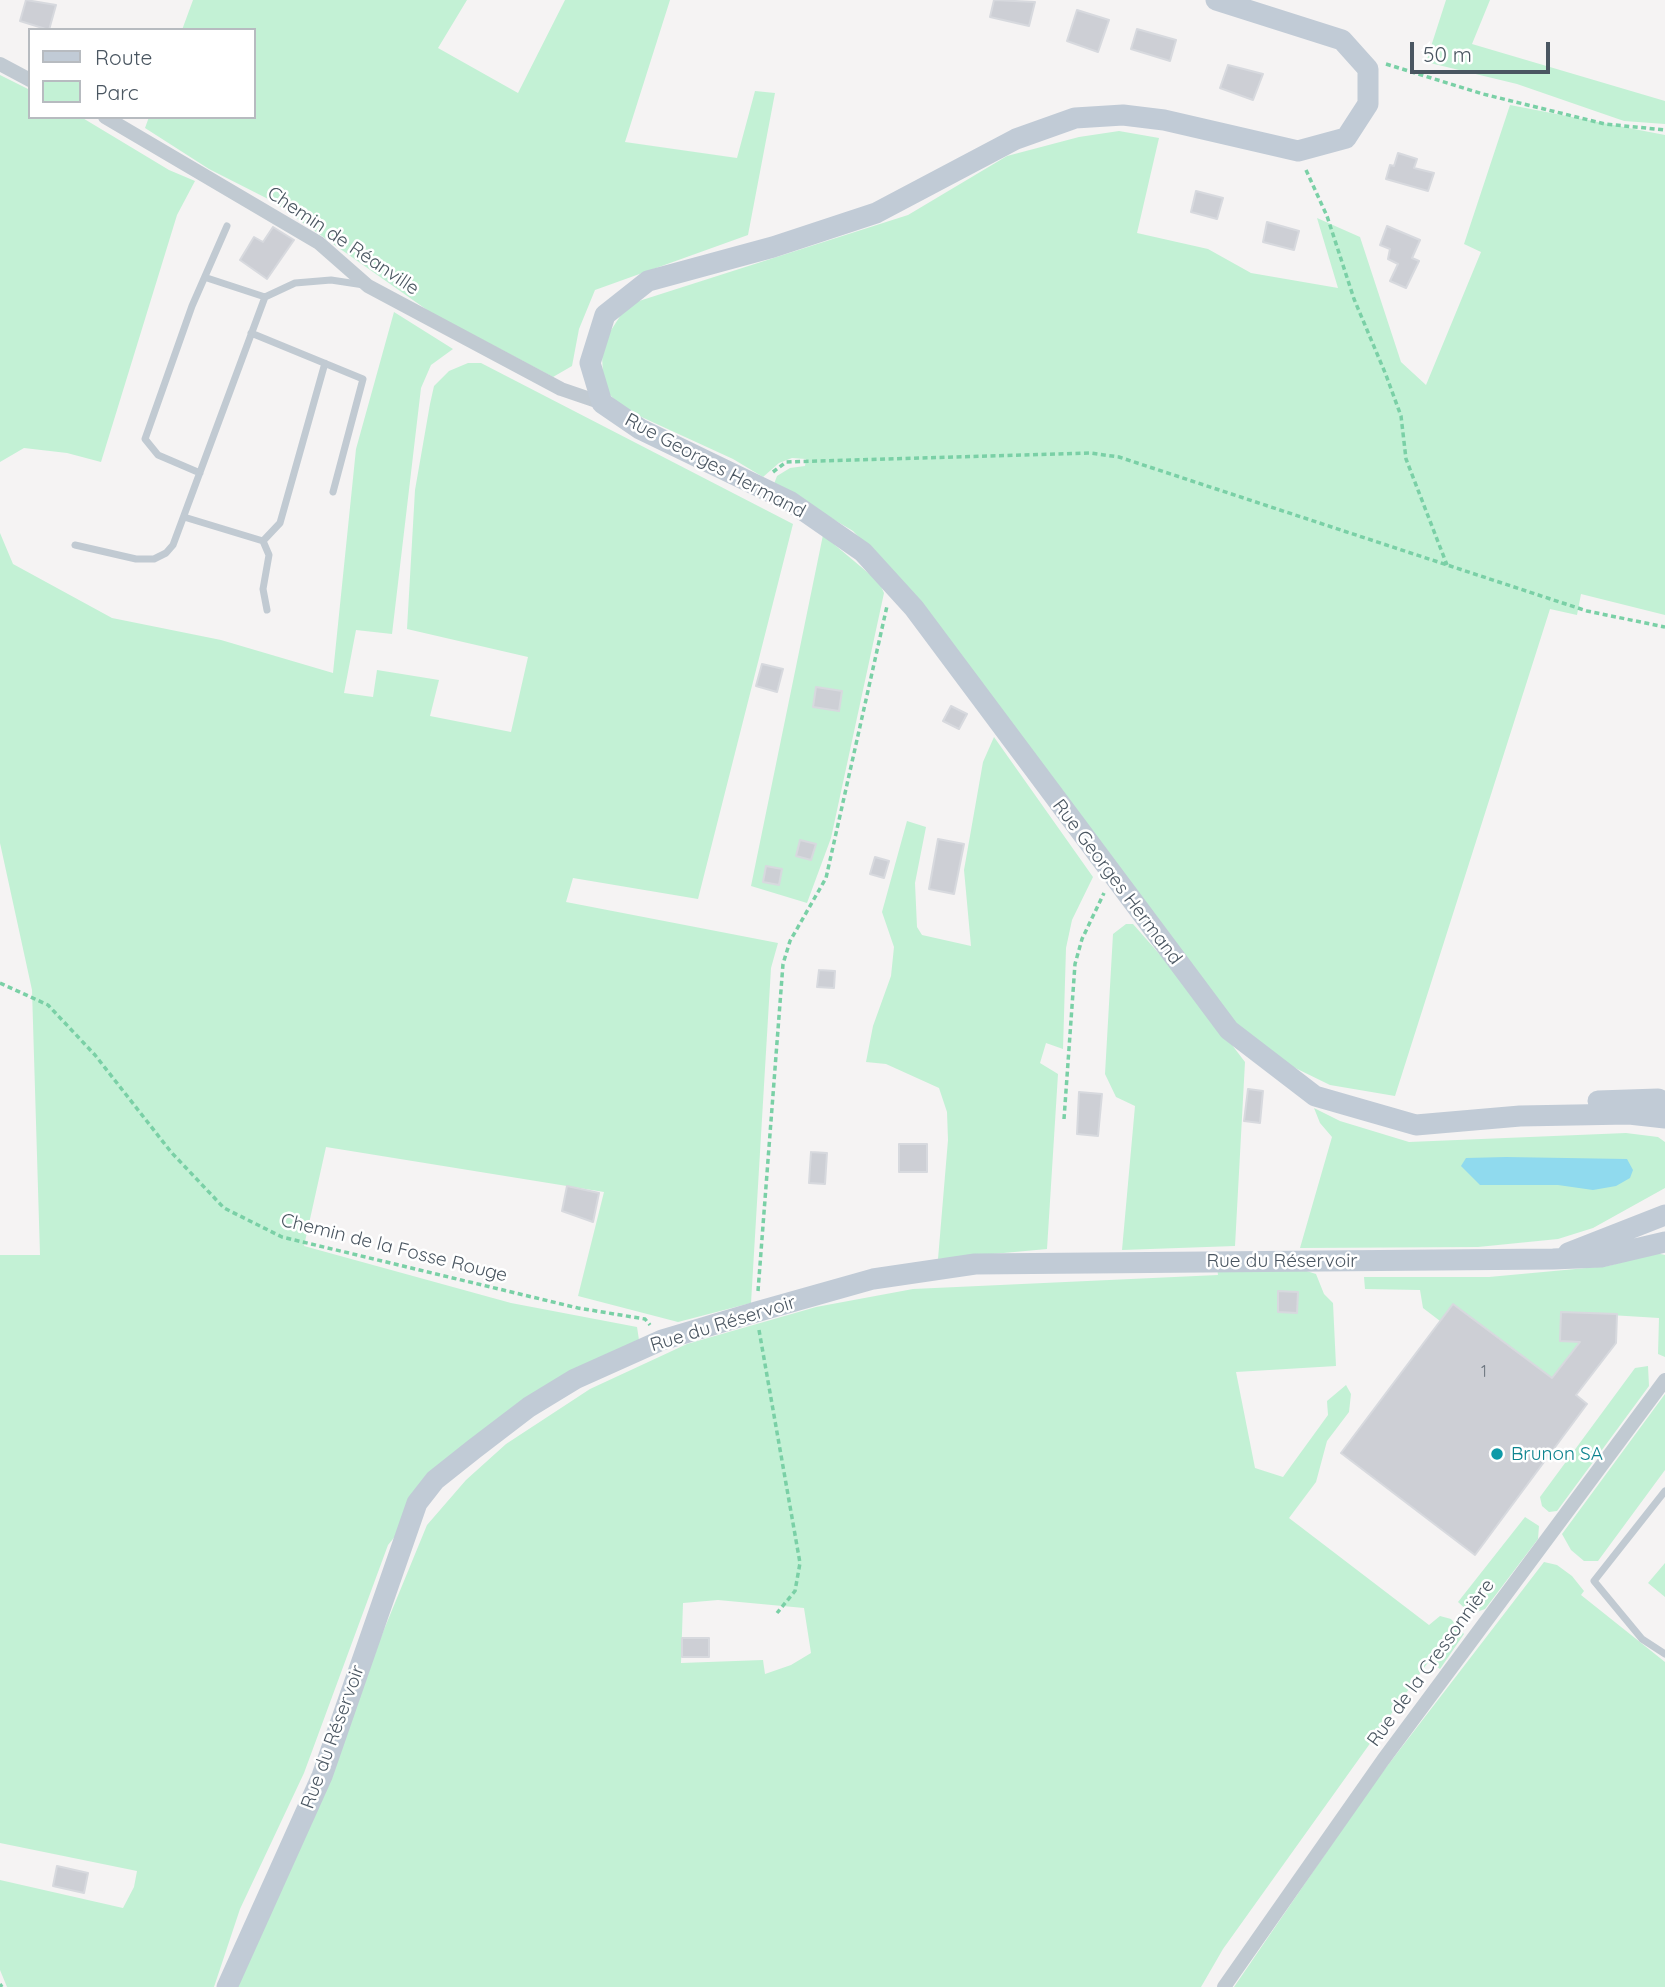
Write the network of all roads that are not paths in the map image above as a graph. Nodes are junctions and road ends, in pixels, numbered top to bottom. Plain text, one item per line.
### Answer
1 (1216, 0) edge
2 (0, 64) edge
3 (28, 79) edge
4 (108, 119) edge
5 (227, 226) dead end
6 (207, 278) junction
7 (368, 286) junction
8 (265, 297) junction
9 (251, 333) junction
10 (325, 363) junction
11 (602, 402) junction
12 (200, 473) junction
13 (333, 492) dead end
14 (184, 517) junction
15 (263, 541) junction
16 (75, 545) dead end
17 (267, 610) dead end
18 (1665, 1102) edge
19 (1520, 1115) junction
20 (1665, 1118) edge
21 (1665, 1215) edge
22 (1665, 1242) edge
23 (1553, 1259) junction
24 (1665, 1380) edge
25 (1665, 1491) edge
26 (1665, 1654) edge
27 (227, 1987) edge
28 (1224, 1987) edge

1 - 11 street
2 - 3 street
4 - 7 street, Chemin de Réanville
5 - 6 lane
6 - 8 lane
6 - 12 lane
7 - 8 lane
7 - 11 street, Chemin de Réanville
8 - 9 lane
9 - 10 lane
9 - 12 lane
10 - 13 lane
10 - 15 lane
11 - 19 street, Rue Georges Hermand
12 - 14 lane
14 - 15 lane
14 - 16 lane
15 - 17 lane
18 - 19 street, Rue Georges Hermand
19 - 20 street, Rue Georges Hermand
21 - 23 street, Rue du Réservoir
22 - 23 street, Rue du Réservoir
23 - 27 street, Rue du Réservoir
24 - 28 street, Rue de la Cressonnière
25 - 26 lane

